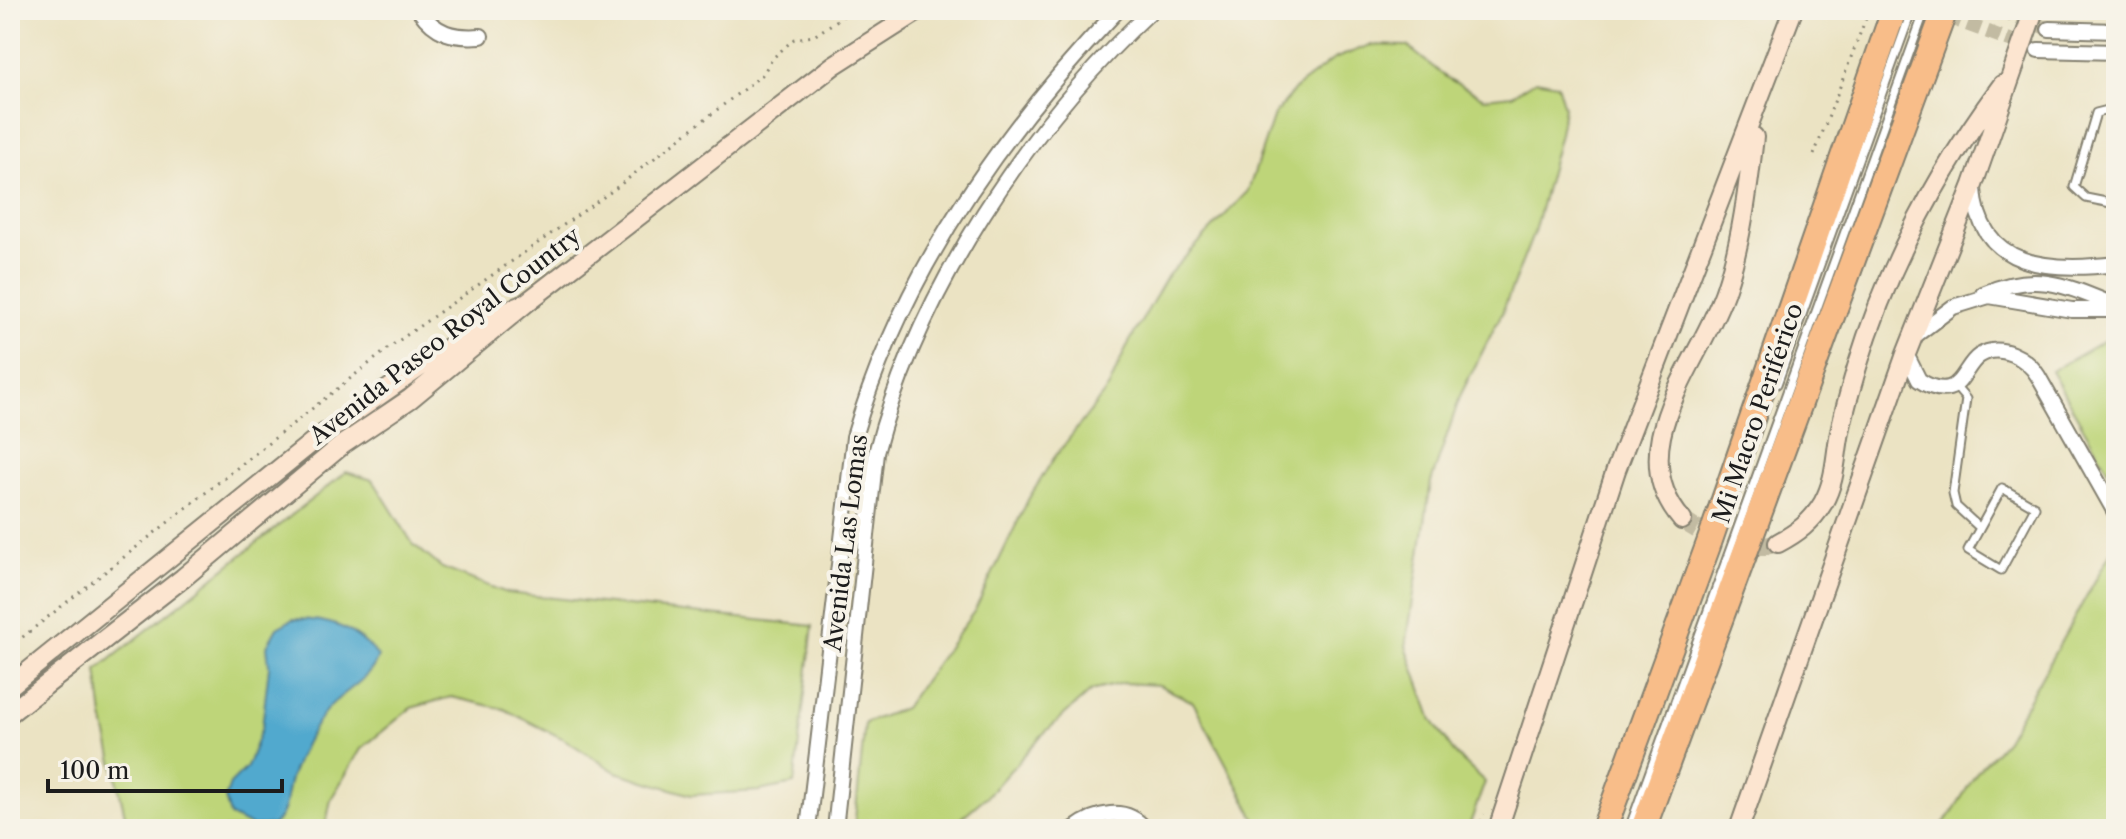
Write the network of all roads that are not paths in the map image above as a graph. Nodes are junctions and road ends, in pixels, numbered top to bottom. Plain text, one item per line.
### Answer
1 (419, 10) edge
2 (920, 10) edge
3 (1118, 10) edge
4 (1152, 10) edge
5 (1793, 10) edge
6 (1894, 10) edge
7 (1912, 10) edge
8 (1925, 10) edge
9 (1945, 10) edge
10 (2034, 10) edge
11 (2049, 29) tunnel mouth
12 (2116, 31) edge
13 (481, 36) dead end
14 (2038, 50) tunnel mouth
15 (2116, 52) edge
16 (2014, 69) junction
17 (2116, 108) edge
18 (1756, 112) junction
19 (1973, 185) junction
20 (2116, 204) edge
21 (2041, 263) junction
22 (2116, 264) edge
23 (2037, 282) junction
24 (1972, 299) junction
25 (526, 303) junction
26 (2116, 308) edge
27 (1909, 346) junction
28 (1954, 385) junction
29 (1772, 397) dead end
30 (1734, 501) dead end
31 (2116, 514) edge
32 (1682, 520) tunnel mouth
33 (1980, 528) junction
34 (1778, 543) tunnel mouth
35 (146, 577) junction
36 (160, 596) junction
37 (1675, 665) dead end
38 (10, 686) edge
39 (10, 713) edge
40 (1615, 800) junction
41 (808, 829) edge
42 (835, 829) edge
43 (1074, 829) edge
44 (1145, 829) edge
45 (1498, 829) edge
46 (1588, 829) edge
47 (1604, 829) edge
48 (1629, 829) edge
49 (1643, 829) edge
50 (1739, 829) edge

1 - 13 street
2 - 25 main road, Avenida Paseo Royal Country
3 - 41 street, Avenida Las Lomas
4 - 42 street, Avenida Las Lomas
5 - 18 main road
6 - 40 highway
7 - 29 lane, Mi Macro Periférico
8 - 48 lane, Mi Macro Periférico
9 - 49 highway
10 - 16 main road
11 - 12 street
14 - 15 street
16 - 19 main road
16 - 34 main road
17 - 20 lane
18 - 32 main road
18 - 45 main road
19 - 21 street
19 - 27 main road
21 - 22 street
21 - 23 street
23 - 24 street
23 - 26 street
24 - 26 street
24 - 27 street
25 - 35 main road
25 - 36 main road, Avenida Paseo Royal Country
27 - 28 street
27 - 50 main road
28 - 31 street
28 - 33 lane
30 - 37 lane, Mi Macro Periférico
33 - 33 lane
35 - 36 main road
35 - 38 main road
36 - 39 main road, Avenida Paseo Royal Country
40 - 46 highway
40 - 47 highway
43 - 44 street

